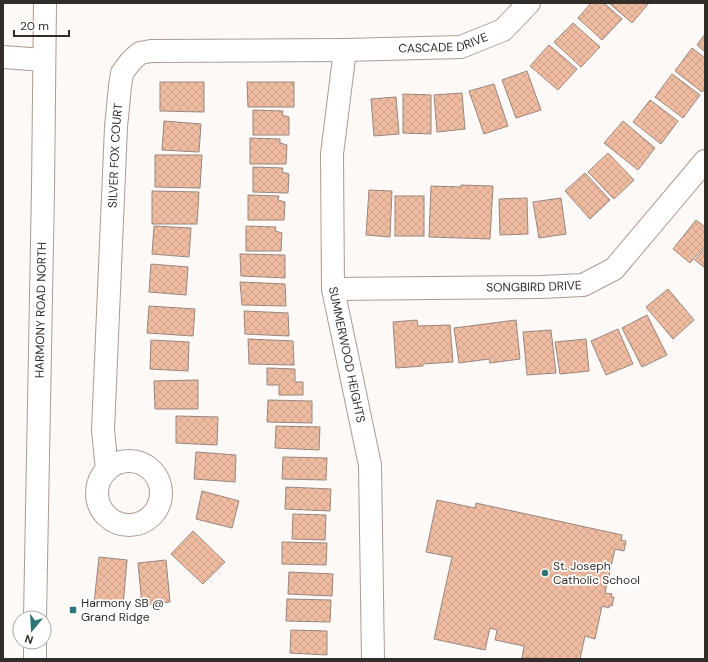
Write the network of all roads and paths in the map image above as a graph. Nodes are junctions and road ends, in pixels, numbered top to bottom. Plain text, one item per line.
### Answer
1 (45, 3) edge
2 (529, 3) edge
3 (345, 50) junction
4 (3, 57) edge
5 (44, 60) junction
6 (704, 165) edge
7 (334, 289) junction
8 (107, 470) dead end
9 (35, 610) edge
10 (373, 659) edge

1 - 5 street, HARMONY ROAD NORTH
2 - 3 street, CASCADE DRIVE
3 - 7 street, SUMMERWOOD HEIGHTS
3 - 8 street, SILVER FOX COURT
4 - 5 street
5 - 9 street, HARMONY ROAD NORTH
6 - 7 street, SONGBIRD DRIVE
7 - 10 street, SUMMERWOOD HEIGHTS

